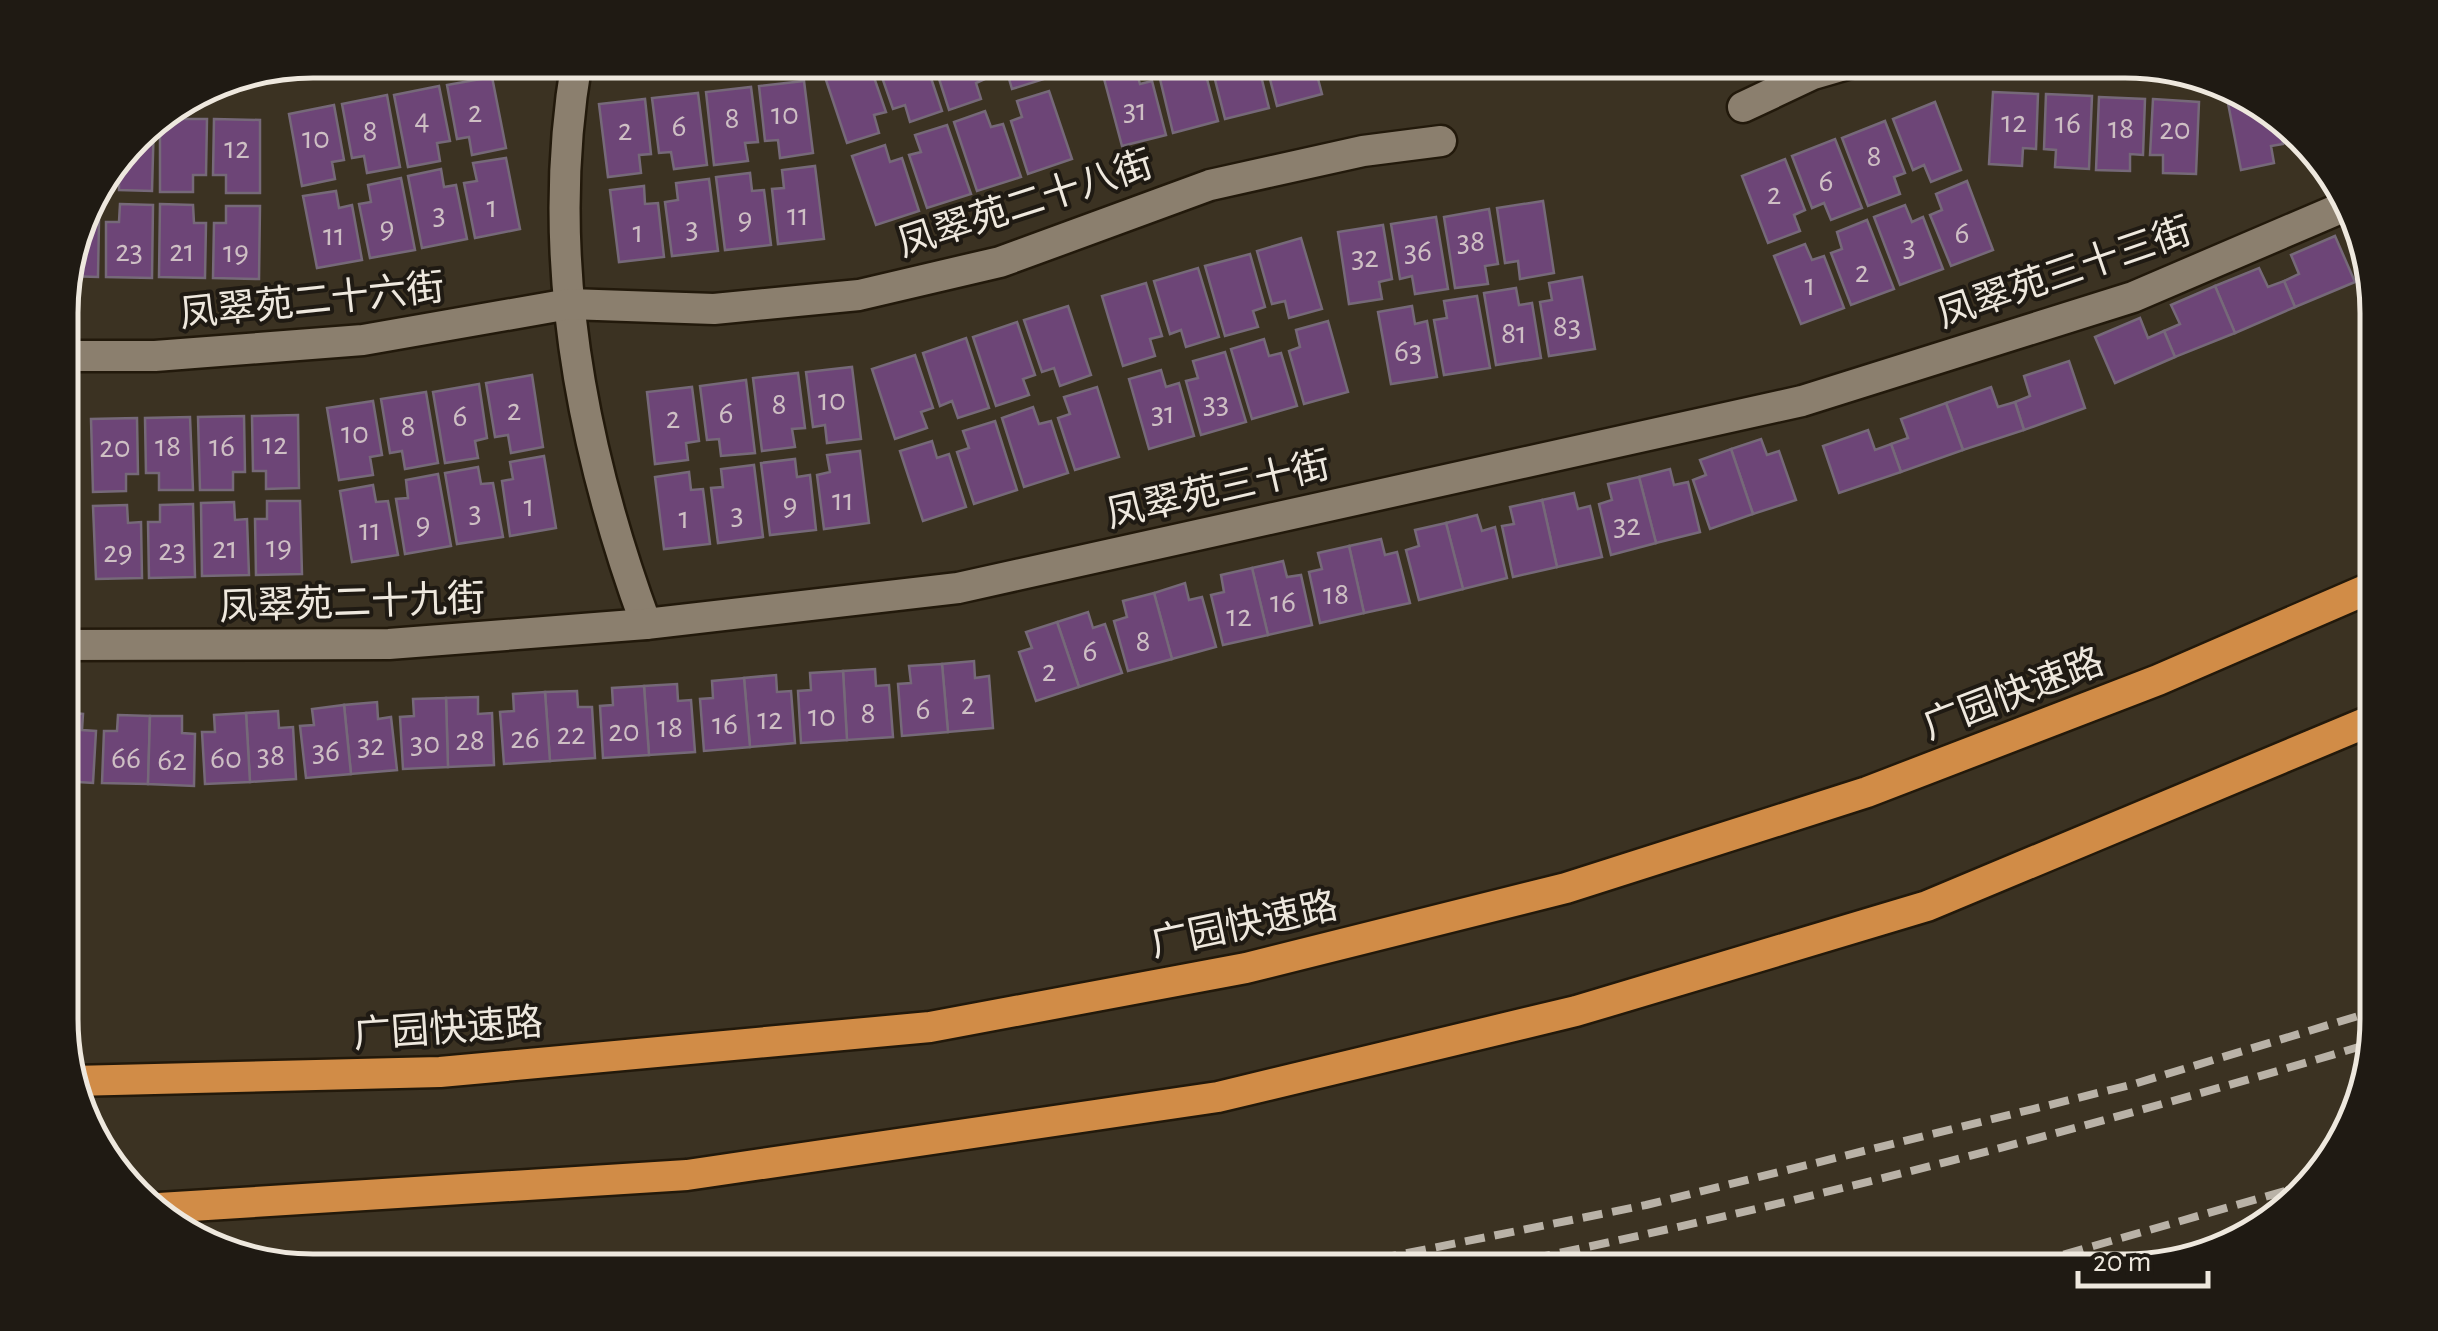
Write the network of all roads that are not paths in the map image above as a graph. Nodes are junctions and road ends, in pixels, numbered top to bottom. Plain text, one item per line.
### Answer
1 (575, 77) edge
2 (1807, 77) edge
3 (1744, 107) dead end
4 (1441, 142) dead end
5 (2336, 210) edge
6 (569, 304) junction
7 (78, 356) edge
8 (1802, 401) joint
9 (2360, 593) edge
10 (646, 624) junction
11 (78, 645) edge
12 (2360, 725) edge
13 (86, 1081) edge
14 (173, 1207) edge

1 - 6 lane
2 - 3 lane
4 - 6 lane, 凤翠苑二十八街
5 - 8 lane, 凤翠苑三十三街
6 - 7 lane, 凤翠苑二十六街
6 - 10 lane
8 - 10 lane, 凤翠苑三十街
9 - 13 highway, 广园快速路
10 - 11 lane, 凤翠苑二十九街
12 - 14 highway

